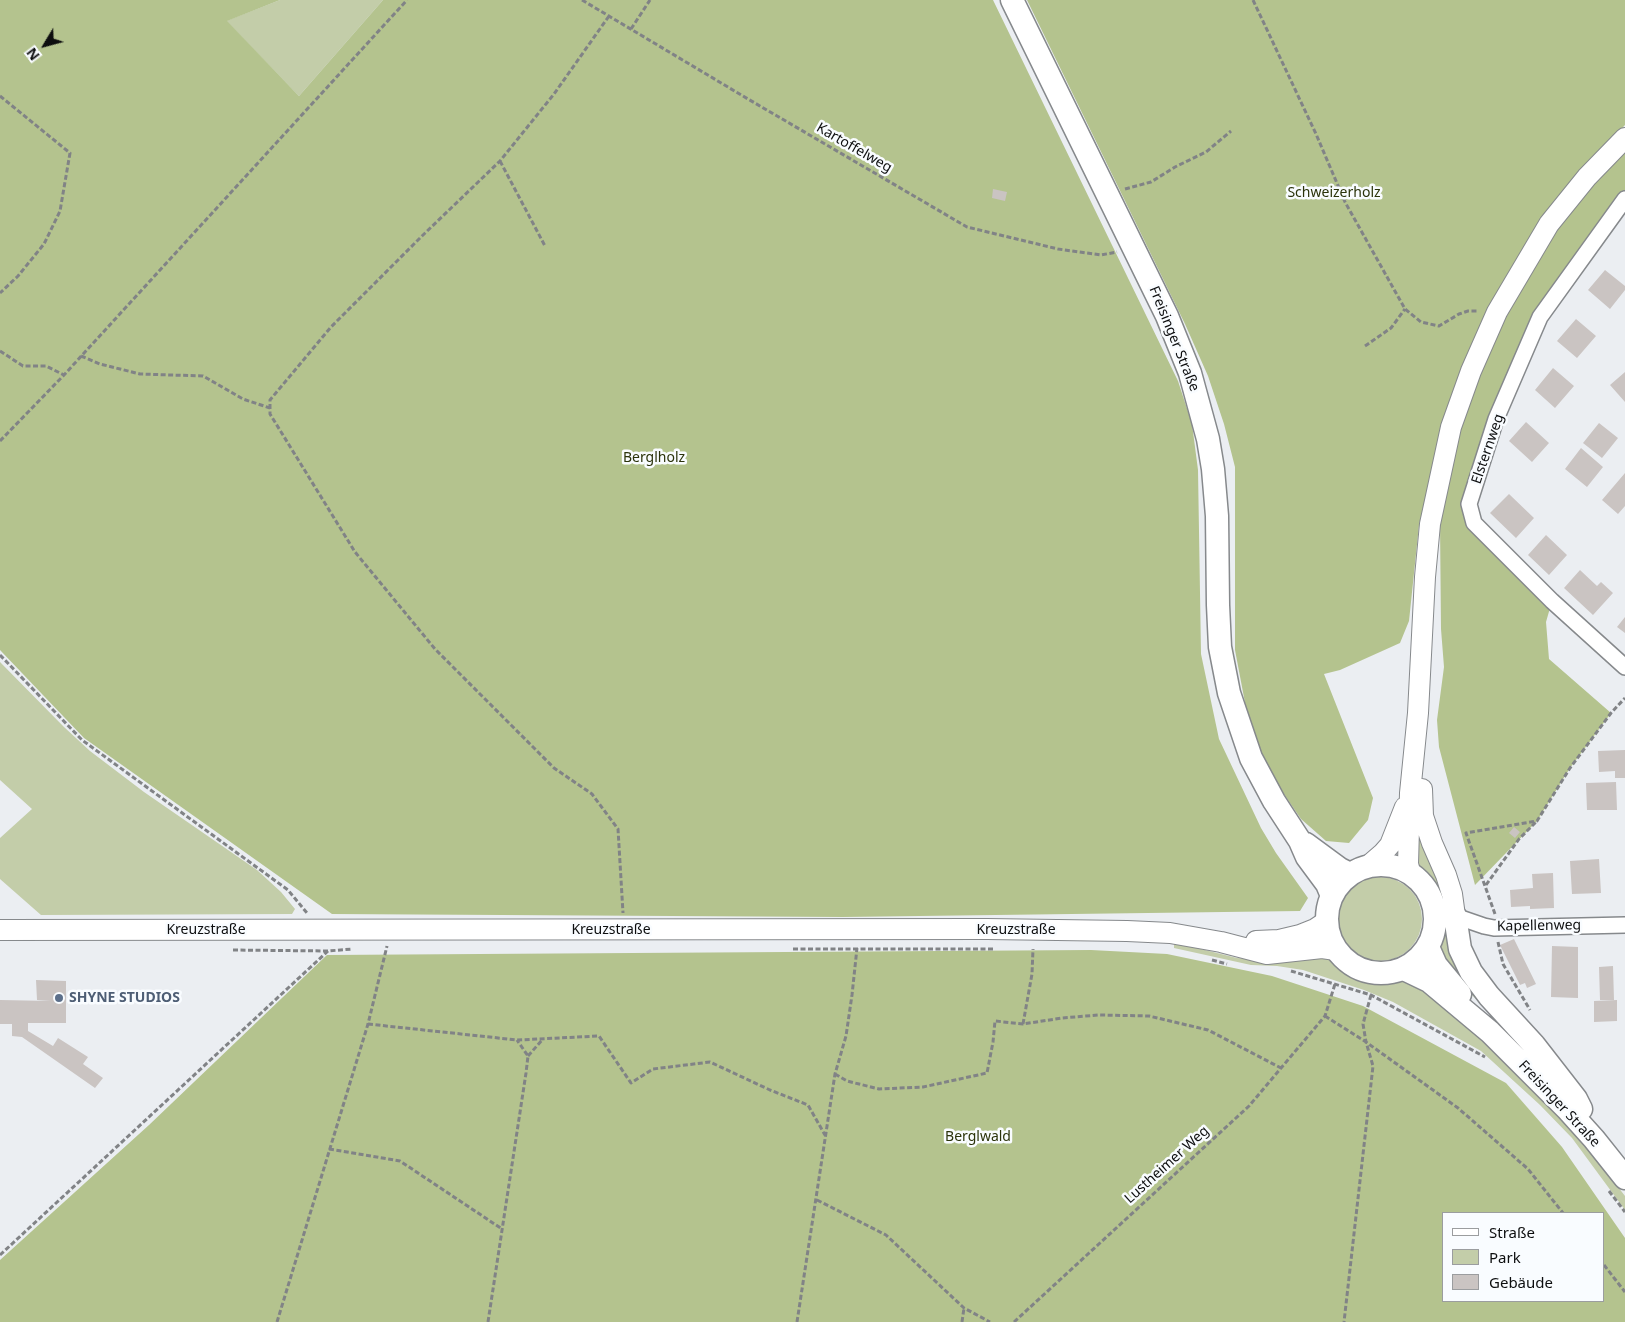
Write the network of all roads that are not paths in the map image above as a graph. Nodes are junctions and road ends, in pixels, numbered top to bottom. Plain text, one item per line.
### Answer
1 (1012, 0) edge
2 (1625, 138) edge
3 (1625, 199) edge
4 (1625, 667) edge
5 (1418, 712) junction
6 (1410, 793) junction
7 (1300, 840) junction
8 (1359, 870) junction
9 (1410, 872) junction
10 (1332, 896) junction
11 (1465, 919) junction
12 (1327, 921) junction
13 (1625, 925) edge
14 (0, 930) edge
15 (1222, 942) junction
16 (1428, 947) junction
17 (1336, 950) junction
18 (1404, 968) junction
19 (1490, 1032) junction
20 (1594, 1139) junction
21 (1616, 1184) edge

1 - 7 main road, Freisinger Straße
2 - 5 main road
3 - 4 street, Elsternweg
5 - 6 main road
5 - 11 main road
6 - 8 main road
6 - 9 main road
7 - 8 main road
7 - 10 main road, Freisinger Straße
8 - 9 main road
8 - 10 main road
9 - 16 main road
10 - 12 main road
11 - 13 street, Kapellenweg
11 - 20 main road
12 - 15 main road, Kreuzstraße
12 - 17 main road
14 - 15 main road, Kreuzstraße
15 - 17 main road, Kreuzstraße
16 - 18 main road
16 - 19 main road
17 - 18 main road
18 - 19 main road
19 - 20 main road, Freisinger Straße
20 - 21 main road, Freisinger Straße

